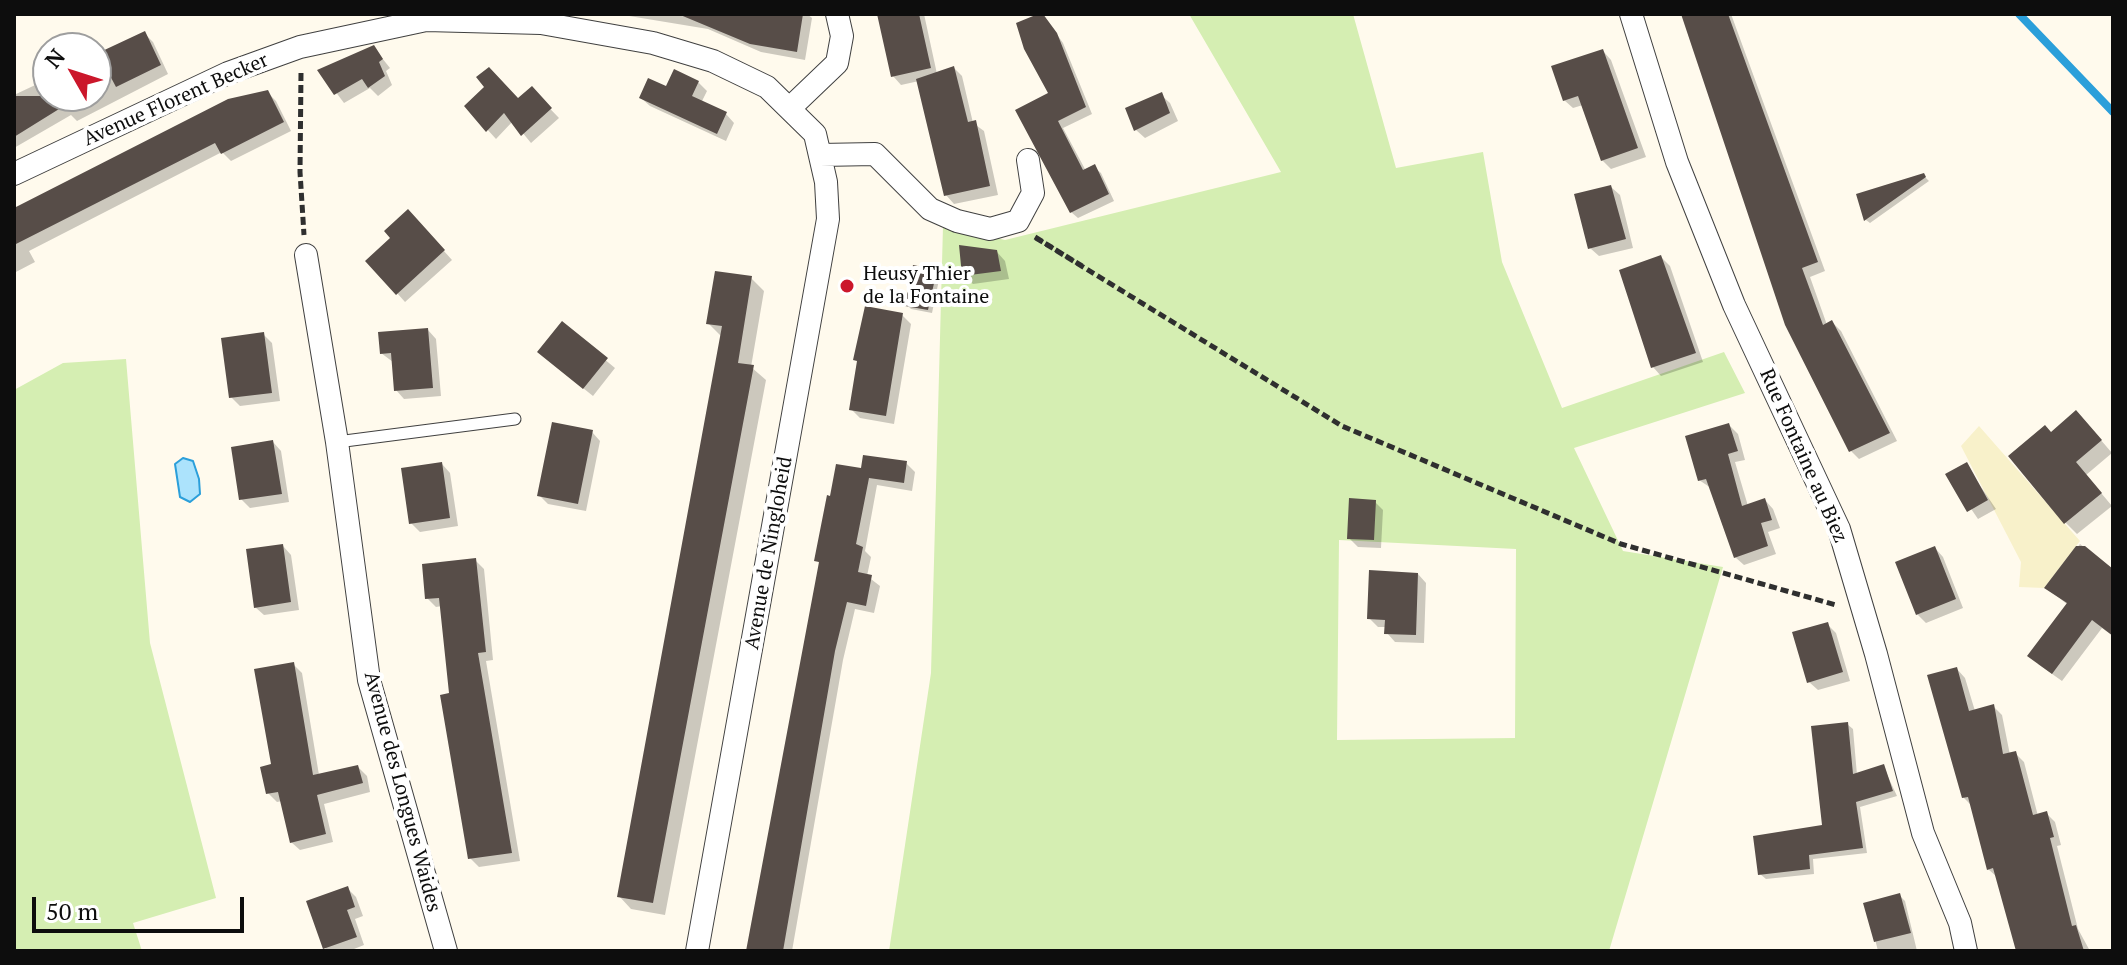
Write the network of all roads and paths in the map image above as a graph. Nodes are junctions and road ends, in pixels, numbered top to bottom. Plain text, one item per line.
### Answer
1 (837, 14) edge
2 (1631, 14) edge
3 (302, 86) dead end
4 (791, 107) junction
5 (820, 155) junction
6 (1028, 160) dead end
7 (14, 174) edge
8 (1010, 222) junction
9 (306, 255) joint
10 (1082, 266) dead end
11 (515, 419) dead end
12 (337, 442) junction
13 (1864, 613) junction
14 (446, 951) edge
15 (697, 951) edge
16 (1966, 951) edge

1 - 4 street
2 - 13 street, Rue Fontaine au Biez
3 - 9 path
4 - 5 street, Avenue Florent Becker
4 - 7 street, Avenue Florent Becker
5 - 8 street
5 - 15 street, Avenue de Ningloheid
6 - 8 street
8 - 10 path
8 - 13 path
9 - 12 street, Avenue des Longues Waides
11 - 12 lane
12 - 14 street, Avenue des Longues Waides
13 - 16 street, Rue Fontaine au Biez

